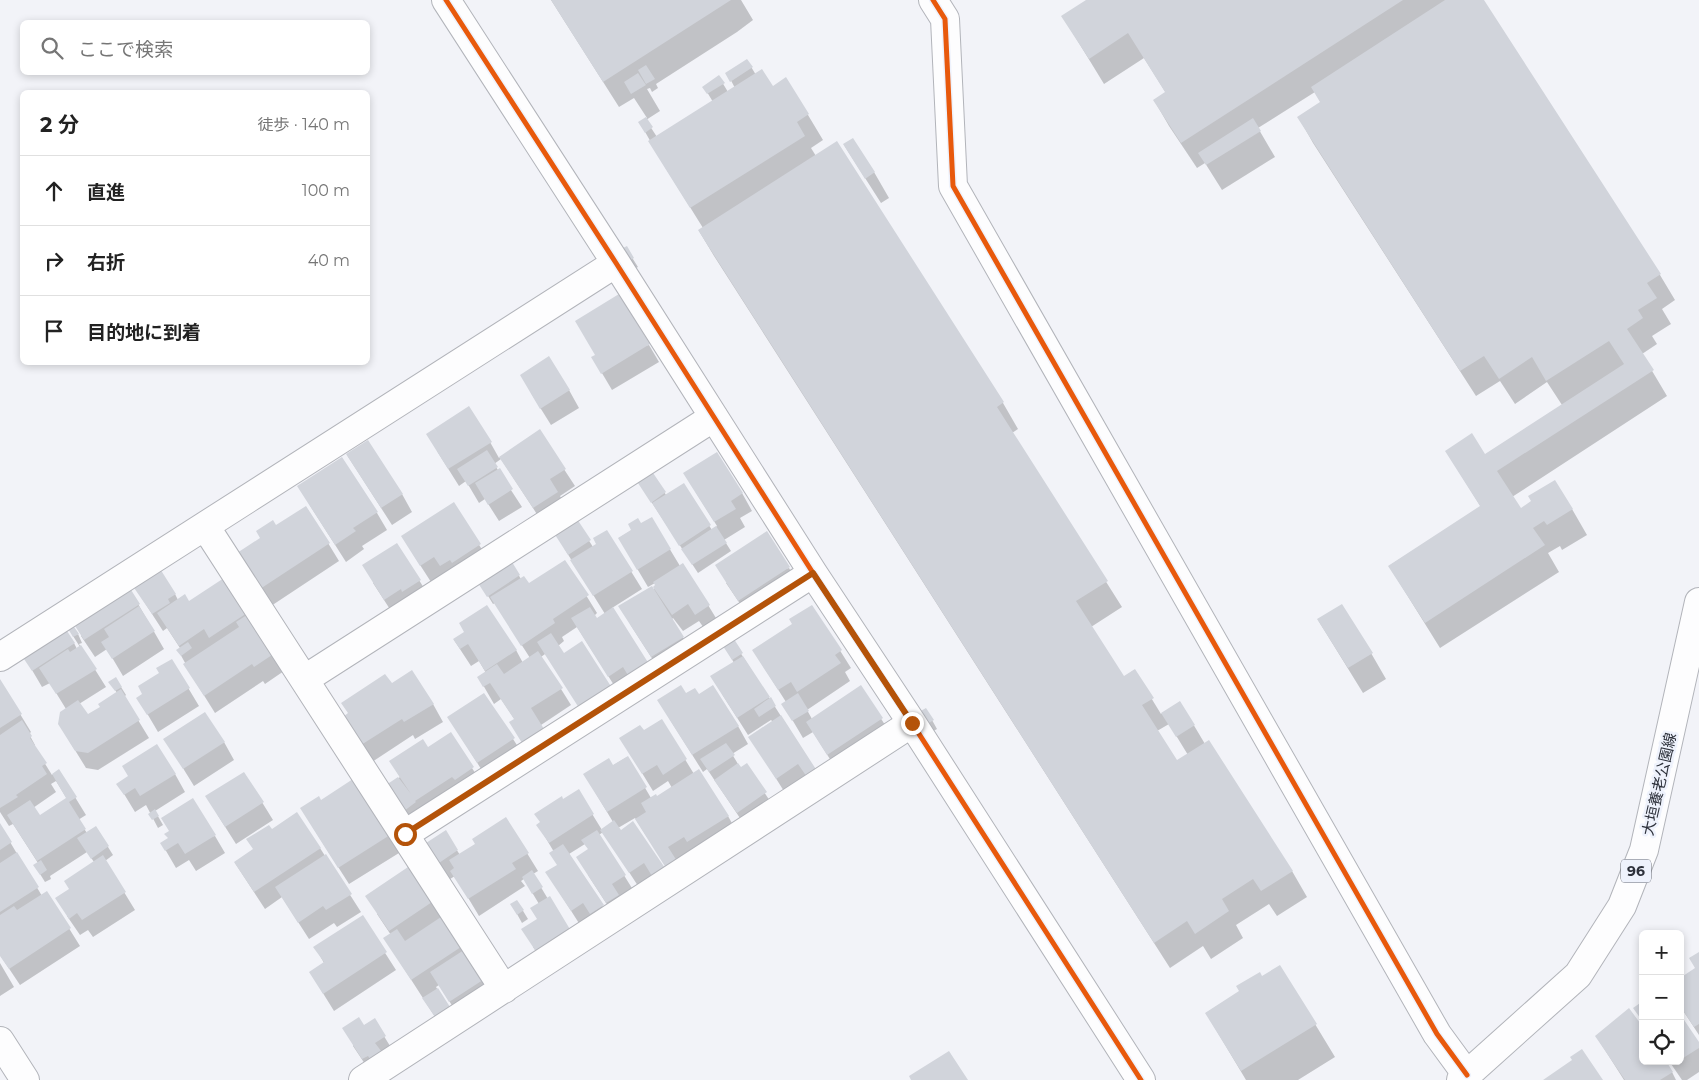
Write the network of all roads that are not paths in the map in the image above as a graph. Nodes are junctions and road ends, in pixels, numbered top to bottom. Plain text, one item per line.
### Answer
1 (446, 0) edge
2 (933, 0) edge
3 (616, 263) junction
4 (714, 417) junction
5 (205, 526) junction
6 (813, 573) junction
7 (1699, 602) edge
8 (0, 657) edge
9 (304, 678) junction
10 (912, 723) junction
11 (405, 834) junction
12 (504, 989) junction
13 (0, 1041) edge
14 (1464, 1077) edge
15 (25, 1080) edge
16 (363, 1080) edge
17 (1141, 1080) edge

1 - 3 street
2 - 14 street
3 - 4 street
3 - 5 street
4 - 6 street
4 - 9 street
5 - 8 street
5 - 9 street
6 - 10 street
6 - 11 street
7 - 14 street, 大垣養老公園線 / 96
9 - 11 street
10 - 12 street
10 - 17 street
11 - 12 street
12 - 16 street
13 - 15 street

